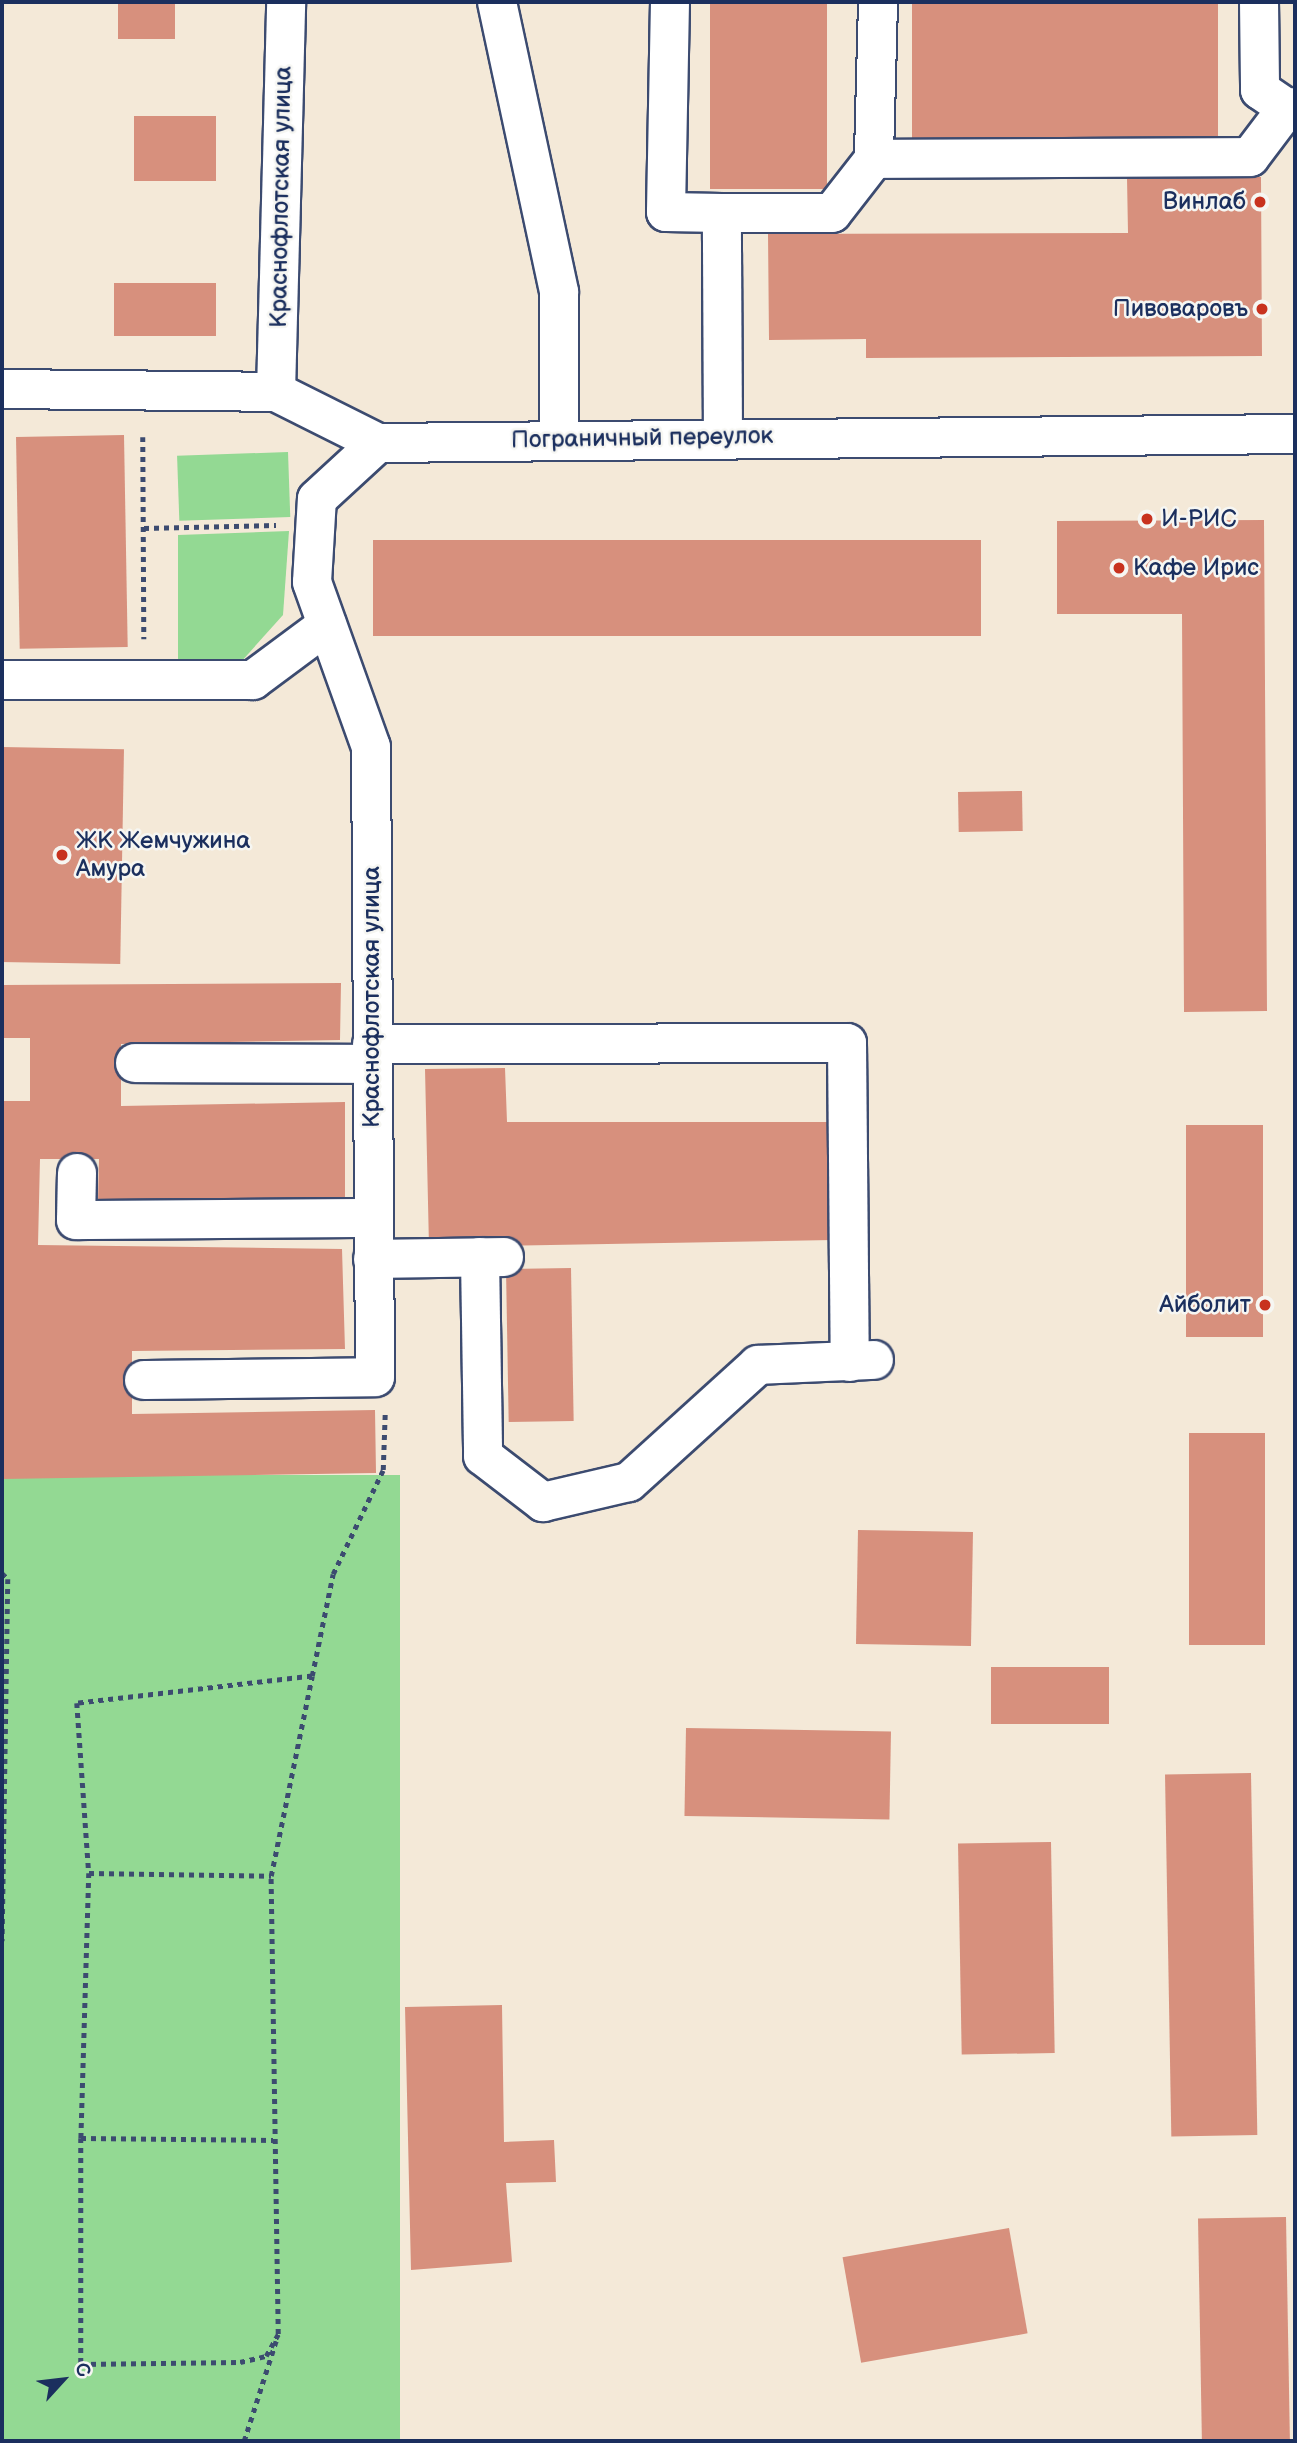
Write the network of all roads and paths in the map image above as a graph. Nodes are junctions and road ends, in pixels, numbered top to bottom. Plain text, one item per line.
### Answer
1 (286, 2) edge
2 (497, 2) edge
3 (670, 2) edge
4 (878, 2) edge
5 (1259, 2) edge
6 (1291, 107) edge
7 (874, 159) junction
8 (722, 213) junction
9 (2, 389) edge
10 (276, 392) junction
11 (1295, 433) edge
12 (723, 437) junction
13 (143, 438) dead end
14 (559, 439) junction
15 (378, 443) junction
16 (281, 525) dead end
17 (144, 528) junction
18 (327, 625) junction
19 (2, 680) edge
20 (144, 682) junction
21 (372, 1054) junction
22 (135, 1063) dead end
23 (77, 1173) dead end
24 (372, 1218) junction
25 (373, 1259) junction
26 (375, 1377) junction
27 (144, 1380) dead end
28 (2, 1573) edge
29 (312, 1676) junction
30 (89, 1872) junction
31 (271, 1876) junction
32 (2, 1941) edge
33 (80, 2138) junction
34 (273, 2140) junction
35 (278, 2334) junction
36 (244, 2441) edge

1 - 10 street, Краснофлотская улица
2 - 14 street
3 - 8 street
4 - 7 street
5 - 6 street
6 - 7 street
7 - 8 street
8 - 12 street
9 - 10 street, Пограничный переулок
10 - 15 street, Пограничный переулок
11 - 12 street, Пограничный переулок
12 - 14 street, Пограничный переулок
13 - 17 path
14 - 15 street, Пограничный переулок
15 - 18 street, Краснофлотская улица
16 - 17 path
17 - 20 path
18 - 20 street
18 - 21 street, Краснофлотская улица
19 - 20 street
21 - 22 street
21 - 24 street, Краснофлотская улица
21 - 25 street
23 - 24 street
24 - 25 street, Краснофлотская улица
25 - 26 street, Краснофлотская улица
26 - 27 street
26 - 29 path
28 - 32 path
29 - 30 path
29 - 31 path
30 - 31 path
30 - 33 path
31 - 34 path
33 - 34 path
33 - 35 path
34 - 35 path
35 - 36 path

